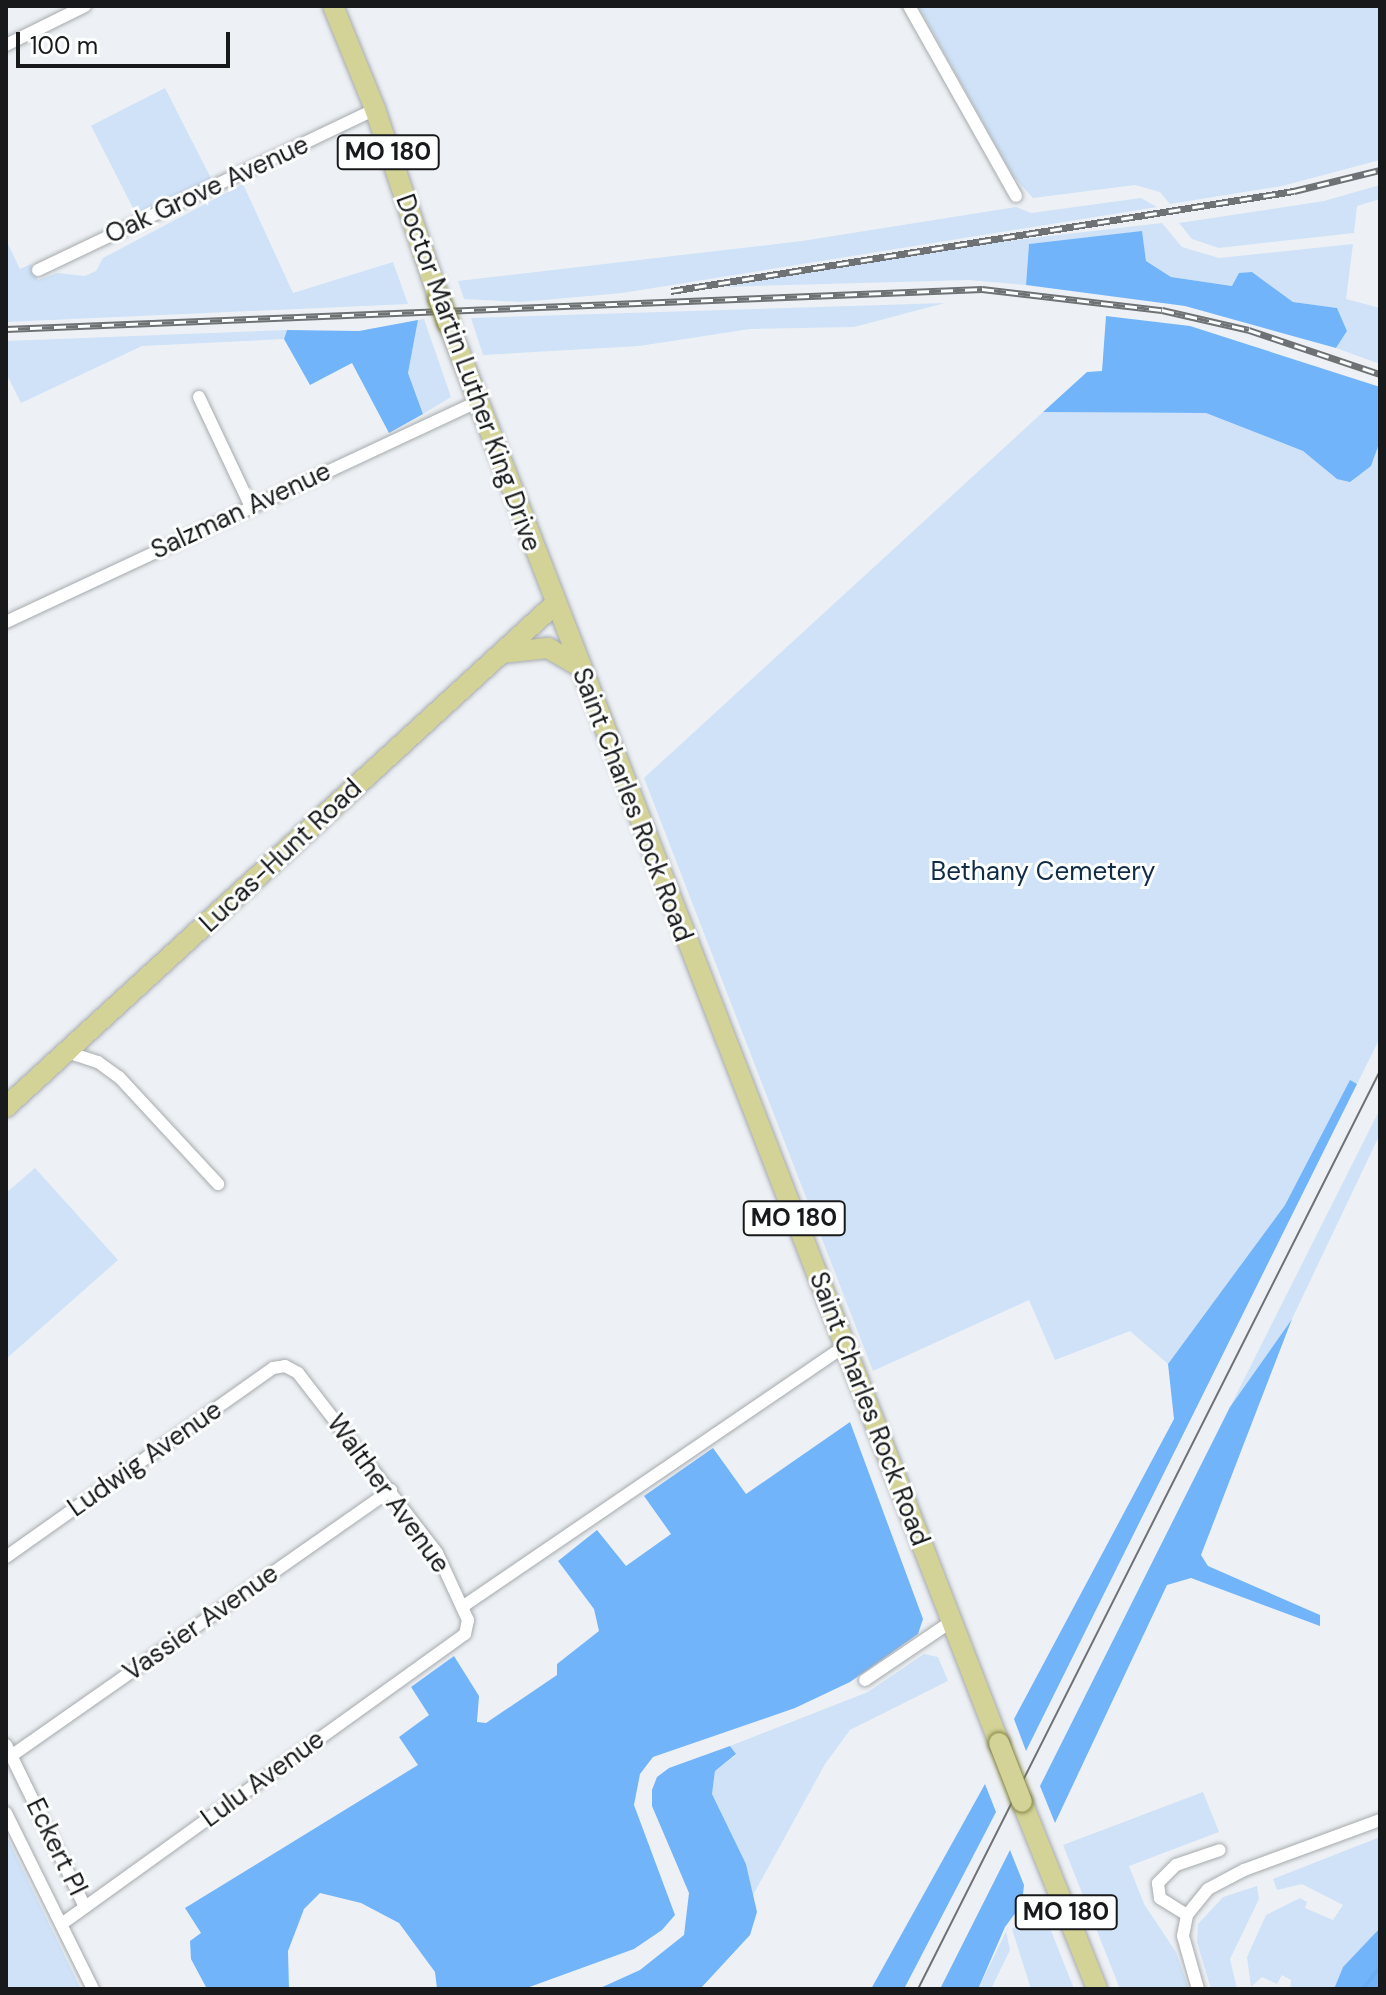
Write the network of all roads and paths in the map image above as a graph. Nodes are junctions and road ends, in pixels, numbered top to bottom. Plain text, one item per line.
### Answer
1 (85, 6) edge
2 (333, 6) edge
3 (909, 6) edge
4 (6, 45) edge
5 (375, 109) junction
6 (1016, 196) dead end
7 (38, 270) dead end
8 (199, 397) dead end
9 (477, 402) junction
10 (251, 507) junction
11 (555, 604) junction
12 (6, 622) edge
13 (502, 653) junction
14 (578, 665) junction
15 (67, 1052) junction
16 (6, 1107) edge
17 (218, 1184) dead end
18 (844, 1346) junction
19 (285, 1366) joint
20 (391, 1490) junction
21 (6, 1557) edge
22 (465, 1605) junction
23 (952, 1621) junction
24 (465, 1634) joint
25 (865, 1680) dead end
26 (9, 1750) edge
27 (6, 1813) edge
28 (1380, 1820) edge
29 (1220, 1850) dead end
30 (85, 1907) junction
31 (1187, 1915) junction
32 (61, 1924) junction
33 (93, 1989) edge
34 (1097, 1989) edge
35 (1198, 1989) edge

1 - 4 street
2 - 5 main road, Doctor Martin Luther King Drive / MO 180
3 - 6 street
5 - 7 street, Oak Grove Avenue
5 - 9 main road, Doctor Martin Luther King Drive / MO 180, bridge
8 - 10 street
9 - 10 street, Salzman Avenue
9 - 11 main road, Doctor Martin Luther King Drive / MO 180
10 - 12 street, Salzman Avenue
11 - 13 main road, Lucas-Hunt Road
11 - 14 main road, Saint Charles Rock Road / MO 180
13 - 14 main road
13 - 15 main road, Lucas-Hunt Road
14 - 18 main road, Saint Charles Rock Road / MO 180
15 - 16 main road, Lucas-Hunt Road
15 - 17 street
18 - 22 street
18 - 23 main road, Saint Charles Rock Road / MO 180
19 - 20 street, Walther Avenue
19 - 21 street, Ludwig Avenue
20 - 22 street, Walther Avenue
20 - 26 street, Vassier Avenue
22 - 24 street, Walther Avenue
23 - 25 street
23 - 34 main road, Saint Charles Rock Road / MO 180, bridge
24 - 30 street, Lulu Avenue
26 - 30 street, Eckert Pl
27 - 32 street
28 - 31 street
29 - 31 street
30 - 32 street, Lulu Avenue
31 - 35 street
32 - 33 street

